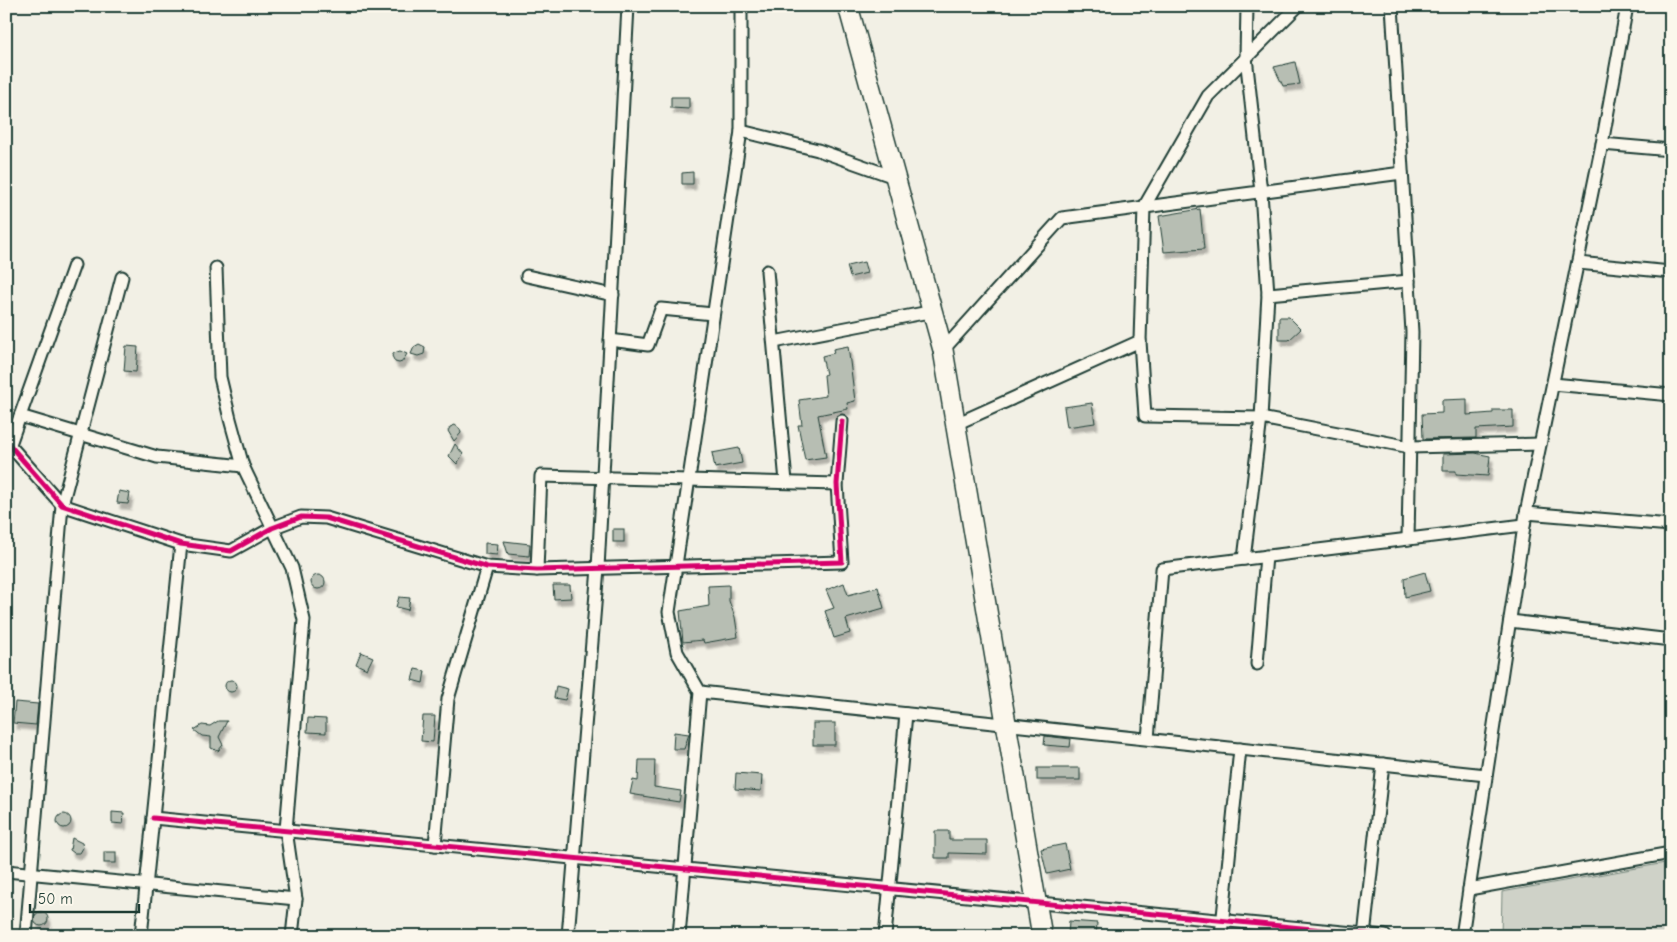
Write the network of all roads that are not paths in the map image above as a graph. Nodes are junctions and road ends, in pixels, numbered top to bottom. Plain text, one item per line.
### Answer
1 (628, 6) edge
2 (741, 6) edge
3 (848, 6) edge
4 (1247, 6) edge
5 (1298, 6) edge
6 (1392, 6) edge
7 (1627, 6) edge
8 (1246, 57) junction
9 (741, 131) junction
10 (1602, 144) junction
11 (1671, 150) edge
12 (1402, 173) junction
13 (897, 178) junction
14 (1262, 192) junction
15 (1144, 207) junction
16 (1578, 263) junction
17 (74, 265) dead end
18 (216, 268) dead end
19 (767, 271) dead end
20 (1671, 272) edge
21 (527, 276) dead end
22 (122, 277) dead end
23 (1409, 281) junction
24 (1268, 294) junction
25 (613, 295) junction
26 (934, 311) junction
27 (713, 314) junction
28 (610, 340) junction
29 (774, 342) junction
30 (1140, 342) junction
31 (943, 350) junction
32 (1553, 384) junction
33 (1671, 395) edge
34 (20, 416) junction
35 (1261, 418) junction
36 (842, 421) dead end
37 (956, 424) junction
38 (81, 434) junction
39 (8, 442) edge
40 (1540, 444) junction
41 (1410, 447) junction
42 (243, 466) junction
43 (603, 478) junction
44 (688, 480) junction
45 (786, 482) junction
46 (837, 484) junction
47 (62, 505) junction
48 (1525, 519) junction
49 (1671, 525) edge
50 (272, 528) junction
51 (1408, 539) junction
52 (181, 544) junction
53 (1266, 556) junction
54 (1244, 559) junction
55 (674, 566) junction
56 (487, 567) junction
57 (598, 568) junction
58 (537, 570) junction
59 (1510, 621) junction
60 (1671, 640) edge
61 (1258, 664) dead end
62 (700, 692) junction
63 (906, 714) junction
64 (1006, 724) junction
65 (1148, 739) junction
66 (1240, 749) junction
67 (1383, 764) junction
68 (1486, 774) junction
69 (153, 818) junction
70 (286, 830) junction
71 (435, 845) junction
72 (1671, 853) edge
73 (574, 858) junction
74 (685, 869) junction
75 (6, 871) edge
76 (31, 874) junction
77 (146, 885) junction
78 (889, 888) junction
79 (1469, 889) junction
80 (296, 899) junction
81 (1036, 902) junction
82 (1223, 920) junction
83 (1364, 935) edge
84 (26, 936) edge
85 (141, 936) edge
86 (292, 936) edge
87 (568, 936) edge
88 (679, 936) edge
89 (885, 936) edge
90 (1042, 936) edge
91 (1221, 936) edge
92 (1385, 936) edge
93 (1462, 936) edge

1 - 25 street
2 - 9 street
3 - 13 main road
4 - 8 street
5 - 8 street
6 - 12 street
7 - 10 street
8 - 14 street
8 - 15 street
9 - 13 street
9 - 27 street
10 - 11 street
10 - 16 street
12 - 14 street
12 - 23 street
13 - 26 main road
14 - 15 street
14 - 24 street
15 - 30 street
15 - 31 street
16 - 20 street
16 - 32 street
17 - 34 street
18 - 42 street
19 - 29 street
21 - 25 street
22 - 38 street
23 - 24 street
23 - 41 street
24 - 35 street
25 - 28 street
26 - 29 street
26 - 31 main road
27 - 28 street
27 - 44 street
28 - 43 street
29 - 45 street
30 - 35 street
30 - 37 street
31 - 37 main road
32 - 33 street
32 - 40 street
34 - 38 street
34 - 39 street
35 - 41 street
35 - 54 street
36 - 46 street
37 - 64 main road
38 - 42 street
38 - 47 street
39 - 47 street
40 - 41 street
40 - 48 street
41 - 51 street
42 - 50 street
43 - 44 street
43 - 57 street
43 - 58 street
44 - 45 street
44 - 55 street
45 - 46 street
46 - 55 street
47 - 52 street
47 - 76 street
48 - 49 street
48 - 51 street
48 - 59 street
50 - 52 street
50 - 56 street
50 - 70 street
51 - 53 street
52 - 69 street
53 - 54 street
53 - 61 street
54 - 65 street
55 - 57 street
55 - 62 street
56 - 58 street
56 - 71 street
57 - 58 street
57 - 73 street
59 - 60 street
59 - 68 street
62 - 63 street
62 - 74 street
63 - 64 street
63 - 78 street
64 - 65 street
64 - 81 main road
65 - 66 street
66 - 67 street
66 - 82 street
67 - 68 street
67 - 83 street
68 - 79 street
69 - 70 street
69 - 77 street
70 - 71 street
70 - 80 street
71 - 73 street
72 - 79 street
73 - 74 street
73 - 87 street
74 - 78 street
74 - 88 street
75 - 76 street
76 - 77 street
76 - 84 street
77 - 80 street
77 - 85 street
78 - 81 street
78 - 89 street
79 - 93 street
80 - 86 street
81 - 82 street
81 - 90 main road
82 - 83 street
82 - 91 street
83 - 92 street

